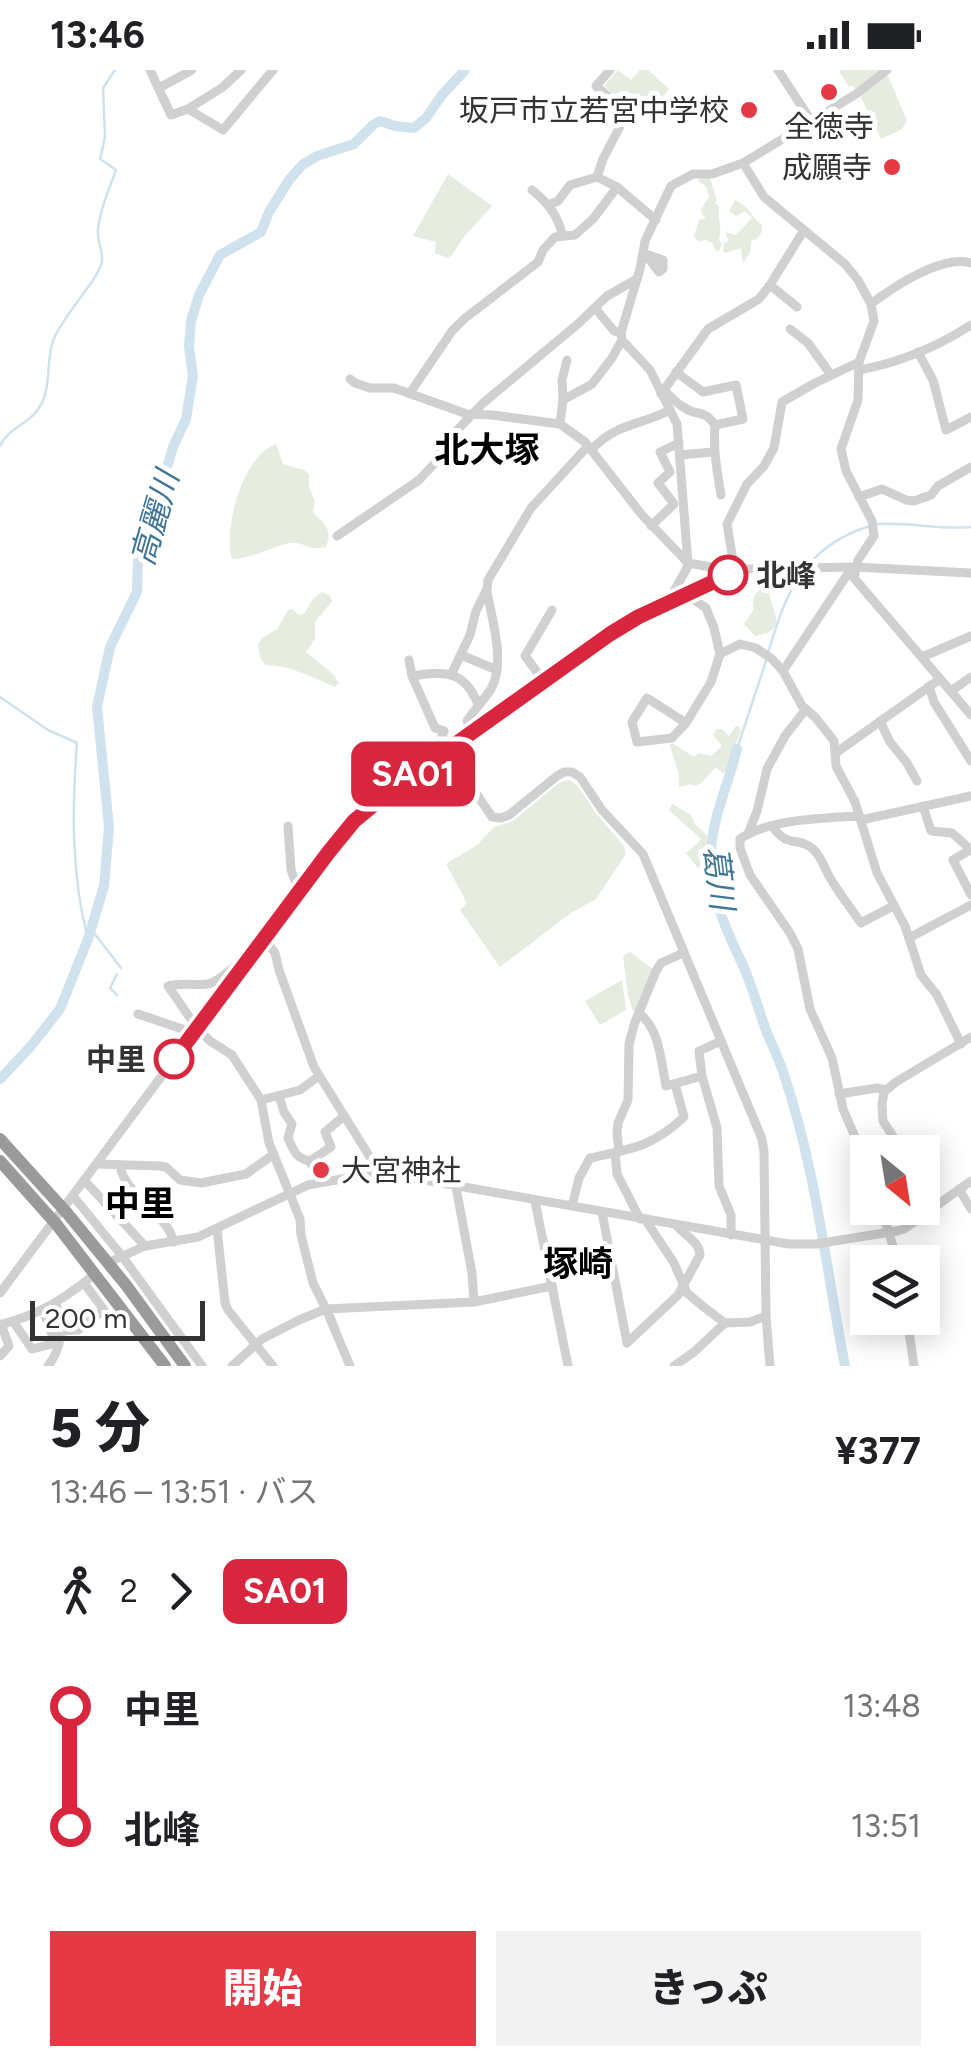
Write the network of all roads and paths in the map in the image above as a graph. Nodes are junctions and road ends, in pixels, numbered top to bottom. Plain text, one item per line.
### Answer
1 (150, 70) edge
2 (192, 70) edge
3 (241, 70) edge
4 (274, 70) edge
5 (610, 70) edge
6 (778, 70) edge
7 (887, 70) edge
8 (158, 88) junction
9 (188, 109) junction
10 (812, 122) junction
11 (744, 163) junction
12 (597, 177) junction
13 (617, 187) junction
14 (532, 190) dead end
15 (548, 204) junction
16 (656, 220) junction
17 (804, 230) junction
18 (562, 235) junction
19 (971, 263) edge
20 (637, 279) junction
21 (770, 285) junction
22 (871, 304) junction
23 (797, 307) dead end
24 (595, 308) junction
25 (971, 325) edge
26 (790, 329) dead end
27 (621, 337) junction
28 (918, 352) junction
29 (567, 360) dead end
30 (859, 366) junction
31 (676, 372) junction
32 (831, 376) junction
33 (350, 379) dead end
34 (662, 392) junction
35 (410, 393) junction
36 (563, 400) junction
37 (670, 410) junction
38 (471, 415) junction
39 (971, 418) edge
40 (560, 424) junction
41 (714, 425) junction
42 (590, 448) junction
43 (680, 449) junction
44 (714, 452) junction
45 (971, 467) edge
46 (721, 494) dead end
47 (859, 497) junction
48 (651, 526) junction
49 (337, 536) dead end
50 (688, 563) junction
51 (851, 571) junction
52 (733, 573) junction
53 (971, 573) edge
54 (487, 590) junction
55 (686, 594) junction
56 (667, 604) junction
57 (552, 610) dead end
58 (971, 636) edge
59 (720, 654) junction
60 (461, 655) junction
61 (922, 657) junction
62 (409, 660) dead end
63 (496, 670) junction
64 (782, 671) junction
65 (452, 674) junction
66 (412, 676) junction
67 (971, 677) edge
68 (940, 678) junction
69 (544, 680) junction
70 (929, 686) junction
71 (951, 690) junction
72 (478, 704) junction
73 (806, 709) junction
74 (971, 715) edge
75 (880, 721) junction
76 (686, 723) junction
77 (470, 726) junction
78 (444, 731) junction
79 (447, 750) junction
80 (836, 752) junction
81 (971, 762) edge
82 (917, 782) dead end
83 (971, 796) edge
84 (922, 806) junction
85 (860, 818) junction
86 (288, 826) dead end
87 (774, 827) junction
88 (748, 834) junction
89 (971, 850) edge
90 (298, 892) junction
91 (971, 895) edge
92 (893, 906) junction
93 (971, 906) edge
94 (264, 938) junction
95 (910, 938) junction
96 (683, 954) junction
97 (250, 958) junction
98 (138, 1014) dead end
99 (640, 1014) junction
100 (195, 1031) junction
101 (971, 1037) edge
102 (720, 1041) junction
103 (961, 1044) junction
104 (319, 1076) junction
105 (702, 1076) junction
106 (676, 1084) junction
107 (886, 1090) junction
108 (839, 1094) junction
109 (278, 1096) junction
110 (261, 1102) junction
111 (344, 1116) junction
112 (854, 1135) edge
113 (892, 1135) edge
114 (0, 1138) edge
115 (617, 1152) junction
116 (274, 1154) junction
117 (0, 1160) edge
118 (310, 1161) junction
119 (97, 1164) junction
120 (120, 1165) junction
121 (380, 1175) junction
122 (84, 1180) junction
123 (971, 1181) edge
124 (320, 1182) junction
125 (456, 1187) junction
126 (959, 1189) junction
127 (292, 1192) junction
128 (73, 1196) junction
129 (940, 1200) edge
130 (535, 1201) junction
131 (572, 1206) junction
132 (970, 1206) edge
133 (602, 1212) junction
134 (642, 1219) junction
135 (886, 1225) edge
136 (907, 1225) edge
137 (678, 1226) junction
138 (216, 1229) junction
139 (889, 1234) junction
140 (731, 1235) junction
141 (174, 1242) junction
142 (764, 1242) junction
143 (893, 1245) edge
144 (145, 1246) junction
145 (118, 1258) junction
146 (552, 1286) junction
147 (684, 1286) junction
148 (0, 1293) edge
149 (474, 1302) junction
150 (56, 1304) junction
151 (329, 1309) junction
152 (43, 1310) junction
153 (766, 1316) junction
154 (13, 1321) junction
155 (724, 1323) junction
156 (1, 1324) edge
157 (61, 1331) junction
158 (909, 1335) edge
159 (255, 1344) junction
160 (0, 1356) edge
161 (48, 1366) edge
162 (166, 1366) edge
163 (187, 1366) edge
164 (202, 1366) edge
165 (232, 1366) edge
166 (273, 1366) edge
167 (350, 1366) edge
168 (568, 1366) edge
169 (674, 1366) edge
170 (770, 1366) edge
171 (914, 1366) edge

1 - 8 street
2 - 8 street
3 - 9 street
4 - 9 street
5 - 12 street
6 - 10 street
7 - 10 street
8 - 9 street
10 - 11 street
11 - 16 street
11 - 17 street
12 - 13 street
12 - 15 street
13 - 16 street
13 - 18 street
14 - 15 street
15 - 18 street
16 - 20 street
17 - 21 street
17 - 22 street
18 - 35 street
19 - 22 street
20 - 24 street
20 - 27 street
21 - 23 street
21 - 31 street
22 - 30 street
24 - 27 street
24 - 38 street
25 - 28 street
26 - 32 street
27 - 34 street
27 - 36 street
28 - 30 street
28 - 39 street
29 - 36 street
30 - 32 street
30 - 47 street
31 - 34 street
31 - 41 street
32 - 52 street
33 - 35 street
34 - 37 street
34 - 41 street
35 - 38 street
36 - 40 street
37 - 42 street
37 - 43 street
38 - 40 street
38 - 49 street
40 - 42 street
41 - 44 street
42 - 48 street
42 - 54 street
43 - 44 street
43 - 48 street
43 - 50 street
44 - 46 street
45 - 47 street
47 - 51 street
48 - 50 street
50 - 52 street
50 - 56 street
51 - 52 street
51 - 53 street
51 - 61 street
51 - 64 street
52 - 55 street
54 - 60 street
54 - 63 street
55 - 56 street
55 - 59 street
56 - 69 street
57 - 69 street
58 - 61 street
59 - 64 street
59 - 76 street
60 - 63 street
60 - 65 street
61 - 68 street
62 - 66 street
63 - 72 street
64 - 73 street
65 - 66 street
65 - 72 street
66 - 78 street
67 - 71 street
68 - 70 street
68 - 71 street
69 - 77 street
70 - 75 street
70 - 81 street
71 - 74 street
72 - 77 street
73 - 80 street
73 - 88 street
75 - 80 street
75 - 82 street
76 - 76 street
77 - 78 street
77 - 79 street
78 - 79 street
79 - 90 street
79 - 96 street
80 - 85 street
83 - 84 street
84 - 85 street
84 - 89 street
85 - 87 street
85 - 92 street
86 - 90 street
87 - 88 street
87 - 92 street
88 - 108 street
89 - 91 street
90 - 94 street
92 - 95 street
93 - 95 street
94 - 97 street
94 - 104 street
95 - 103 street
96 - 99 street
96 - 102 street
97 - 100 street
97 - 100 street
98 - 100 street
99 - 106 street
99 - 115 street
100 - 110 street
100 - 119 street
101 - 103 street
102 - 105 street
102 - 142 street
103 - 107 street
104 - 109 street
104 - 111 street
105 - 106 street
105 - 140 street
106 - 115 street
107 - 108 street
107 - 113 street
108 - 112 street
109 - 110 street
109 - 118 street
110 - 116 street
111 - 118 street
111 - 121 street
114 - 163 highway, bridge
115 - 131 street
115 - 134 street
116 - 120 street
116 - 127 street
117 - 162 highway, bridge
118 - 124 street
119 - 120 street
119 - 122 street
120 - 141 street
121 - 124 street
121 - 125 street
122 - 128 street
122 - 144 street
123 - 126 street
124 - 127 street
125 - 130 street
125 - 149 street
126 - 129 street
126 - 132 street
127 - 138 street
127 - 151 street
128 - 145 street
128 - 148 street
130 - 131 street
130 - 146 street
131 - 133 street
133 - 134 street
133 - 147 street
134 - 137 street
134 - 147 street
135 - 139 street
136 - 139 street
137 - 140 street
137 - 147 street
138 - 141 street
138 - 159 street
139 - 142 street
139 - 143 street
140 - 142 street
141 - 144 street
142 - 153 street
144 - 145 street
145 - 164 street
146 - 149 street
146 - 168 street
147 - 155 street
149 - 151 street
150 - 152 street
150 - 157 street
150 - 157 street
151 - 159 street
151 - 167 street
152 - 154 street
152 - 154 street
153 - 155 street
153 - 170 street
154 - 156 street
155 - 169 street
156 - 160 street
157 - 161 street
158 - 171 street
159 - 165 street
159 - 166 street

